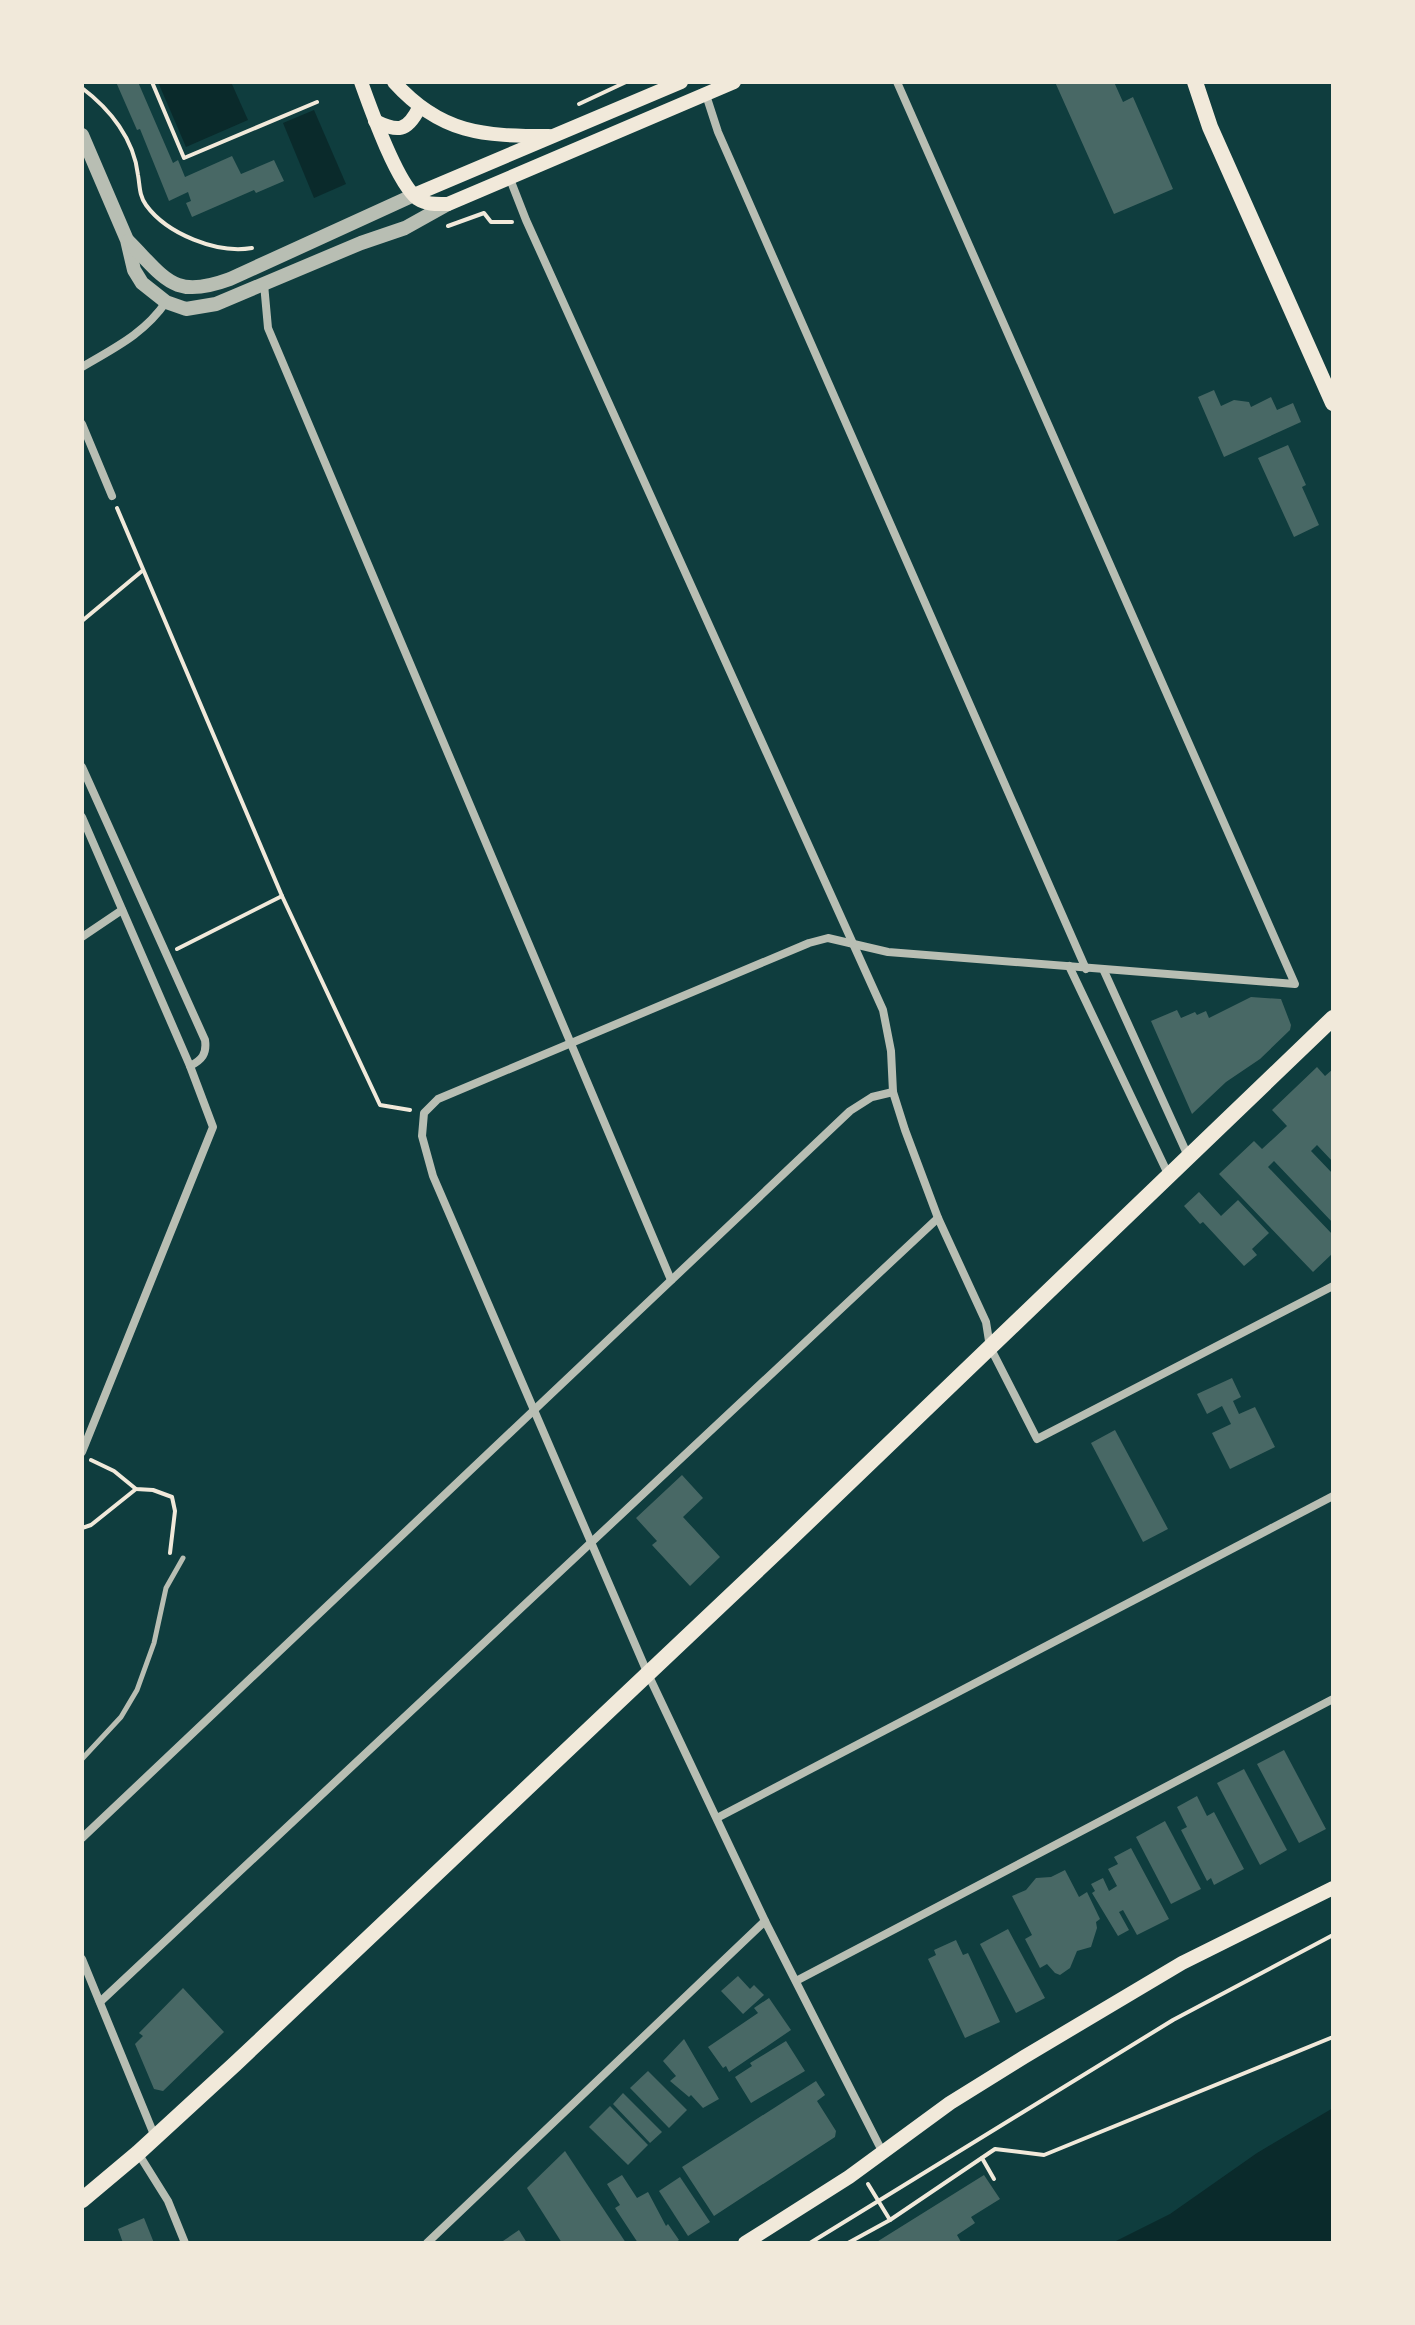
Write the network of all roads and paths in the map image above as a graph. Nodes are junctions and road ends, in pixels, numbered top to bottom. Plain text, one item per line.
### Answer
1 (152, 82) edge
2 (361, 82) edge
3 (394, 82) edge
4 (626, 82) edge
5 (681, 82) edge
6 (734, 82) edge
7 (897, 82) edge
8 (1195, 82) edge
9 (82, 88) edge
10 (706, 95) junction
11 (317, 102) dead end
12 (579, 104) dead end
13 (419, 108) junction
14 (375, 121) junction
15 (82, 135) edge
16 (557, 136) junction
17 (510, 179) junction
18 (414, 195) junction
19 (448, 204) junction
20 (526, 220) junction
21 (435, 231) dead end
22 (127, 240) junction
23 (260, 247) dead end
24 (264, 284) junction
25 (166, 302) junction
26 (82, 367) edge
27 (1333, 403) edge
28 (82, 424) edge
29 (112, 496) joint
30 (143, 571) junction
31 (82, 621) edge
32 (82, 767) edge
33 (82, 817) edge
34 (282, 896) junction
35 (122, 910) junction
36 (82, 937) edge
37 (854, 943) junction
38 (168, 953) junction
39 (1069, 966) junction
40 (1086, 969) junction
41 (1104, 971) junction
42 (1333, 1018) edge
43 (571, 1045) junction
44 (190, 1066) junction
45 (893, 1092) junction
46 (424, 1113) junction
47 (1189, 1158) junction
48 (1169, 1177) junction
49 (938, 1218) junction
50 (671, 1280) junction
51 (1333, 1286) edge
52 (990, 1347) junction
53 (535, 1410) junction
54 (82, 1454) edge
55 (136, 1489) junction
56 (1333, 1496) edge
57 (82, 1528) edge
58 (593, 1542) junction
59 (169, 1557) dead end
60 (183, 1558) dead end
61 (647, 1672) junction
62 (1333, 1699) edge
63 (82, 1759) edge
64 (717, 1818) junction
65 (82, 1838) edge
66 (1333, 1888) edge
67 (765, 1921) junction
68 (1333, 1935) edge
69 (82, 1959) edge
70 (796, 1981) junction
71 (100, 2002) junction
72 (1333, 2037) edge
73 (155, 2138) junction
74 (882, 2151) junction
75 (138, 2153) junction
76 (982, 2158) junction
77 (864, 2179) dead end
78 (994, 2179) dead end
79 (82, 2200) edge
80 (878, 2201) junction
81 (890, 2220) junction
82 (185, 2243) edge
83 (427, 2243) edge
84 (745, 2243) edge
85 (810, 2243) edge
86 (848, 2243) edge

1 - 11 path
2 - 14 main road
3 - 13 main road
4 - 12 path
5 - 16 main road
6 - 10 main road
7 - 41 street
8 - 27 main road
9 - 23 path
10 - 17 main road
10 - 40 street
13 - 14 main road
13 - 16 main road
14 - 18 main road
15 - 22 street
16 - 18 main road
17 - 19 main road
17 - 20 street
18 - 19 main road
18 - 22 street
19 - 24 street
20 - 21 path
20 - 37 street
22 - 25 street
24 - 25 street
24 - 43 street
25 - 26 street
28 - 29 street
29 - 30 path
30 - 31 path
30 - 34 path
32 - 38 street
33 - 35 street
34 - 38 path
34 - 46 path
35 - 36 street
35 - 44 street
37 - 39 street
37 - 43 street
37 - 45 street
38 - 44 street
39 - 40 street
39 - 48 street
40 - 41 street
41 - 47 street
42 - 47 main road
43 - 46 street
43 - 50 street
44 - 54 street
45 - 49 street
45 - 50 street
46 - 53 street
47 - 48 main road
48 - 52 main road
49 - 52 street
49 - 58 street
50 - 53 street
51 - 52 street
52 - 61 main road
53 - 58 street
53 - 65 street
54 - 55 path
55 - 57 path
55 - 59 path
56 - 64 street
58 - 61 street
58 - 71 street
60 - 63 lane
61 - 64 street
61 - 73 main road
62 - 70 street
64 - 67 street
66 - 74 main road
67 - 70 street
67 - 83 street
68 - 80 path
69 - 71 street
70 - 74 street
71 - 73 street
72 - 76 path
73 - 75 main road
74 - 84 main road
75 - 79 main road
75 - 82 street
76 - 78 path
76 - 81 path
77 - 80 path
80 - 81 path
80 - 85 path
81 - 86 path

